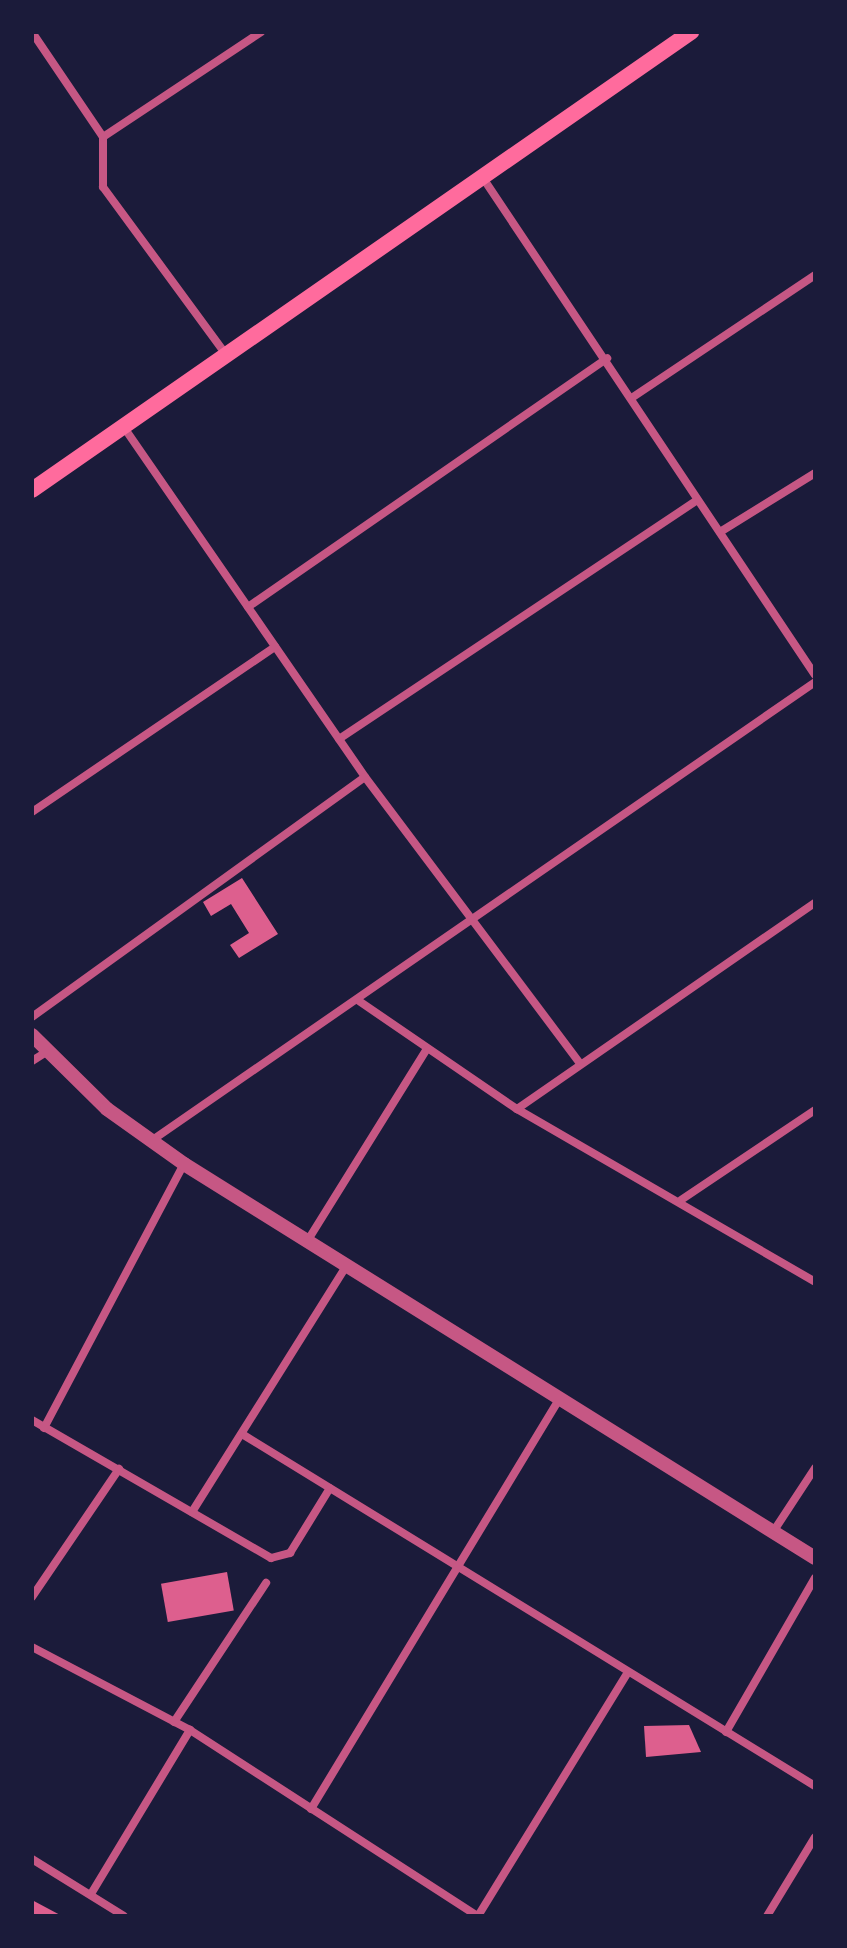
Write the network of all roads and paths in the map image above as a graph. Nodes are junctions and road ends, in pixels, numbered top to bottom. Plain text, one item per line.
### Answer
1 (32, 32) edge
2 (261, 32) edge
3 (691, 32) edge
4 (103, 137) junction
5 (480, 175) junction
6 (815, 275) edge
7 (225, 353) junction
8 (607, 358) junction
9 (633, 397) junction
10 (122, 425) junction
11 (814, 475) edge
12 (32, 490) edge
13 (697, 500) junction
14 (720, 532) junction
15 (248, 607) junction
16 (275, 647) junction
17 (815, 675) edge
18 (815, 682) edge
19 (339, 739) junction
20 (365, 777) junction
21 (32, 812) edge
22 (815, 903) edge
23 (472, 919) junction
24 (359, 1001) junction
25 (32, 1017) edge
26 (32, 1035) edge
27 (427, 1049) junction
28 (48, 1051) junction
29 (32, 1061) edge
30 (580, 1063) junction
31 (517, 1109) junction
32 (815, 1110) edge
33 (150, 1141) junction
34 (184, 1164) junction
35 (681, 1200) junction
36 (308, 1240) junction
37 (347, 1265) junction
38 (815, 1282) edge
39 (559, 1400) junction
40 (32, 1420) edge
41 (44, 1428) junction
42 (242, 1434) junction
43 (815, 1468) edge
44 (119, 1469) junction
45 (330, 1488) junction
46 (192, 1512) junction
47 (773, 1532) junction
48 (815, 1558) edge
49 (460, 1571) junction
50 (815, 1578) edge
51 (266, 1583) dead end
52 (32, 1597) edge
53 (32, 1647) edge
54 (626, 1675) junction
55 (174, 1722) junction
56 (190, 1730) junction
57 (726, 1732) junction
58 (815, 1786) edge
59 (311, 1809) junction
60 (815, 1837) edge
61 (32, 1859) edge
62 (91, 1894) junction
63 (124, 1916) edge
64 (478, 1916) edge
65 (767, 1916) edge

1 - 4 street
2 - 4 street
3 - 5 main road
4 - 7 street
5 - 7 main road
5 - 8 street
6 - 9 street
7 - 10 main road
8 - 9 street
8 - 15 street
9 - 13 street
10 - 12 main road
10 - 15 street
11 - 14 street
13 - 14 street
13 - 19 street
14 - 17 street
15 - 16 street
16 - 19 street
16 - 21 street
18 - 23 street
19 - 20 street
20 - 23 street
20 - 25 street
22 - 30 street
23 - 24 street
23 - 30 street
24 - 27 street
24 - 33 street
26 - 28 street
27 - 31 street
27 - 36 street
28 - 29 street
28 - 33 street
30 - 31 street
31 - 35 street
32 - 35 street
33 - 34 street
34 - 36 street
34 - 41 street
35 - 38 street
36 - 37 street
37 - 39 street
37 - 42 street
39 - 47 street
39 - 49 street
40 - 41 street
41 - 44 street
42 - 45 street
42 - 46 street
43 - 47 street
44 - 46 street
44 - 52 street
45 - 46 street
45 - 49 street
47 - 48 street
49 - 54 street
49 - 59 street
50 - 57 street
51 - 55 street
53 - 55 street
54 - 57 street
54 - 64 street
55 - 56 street
56 - 59 street
56 - 62 street
57 - 58 street
59 - 64 street
60 - 65 street
61 - 62 street
62 - 63 street

